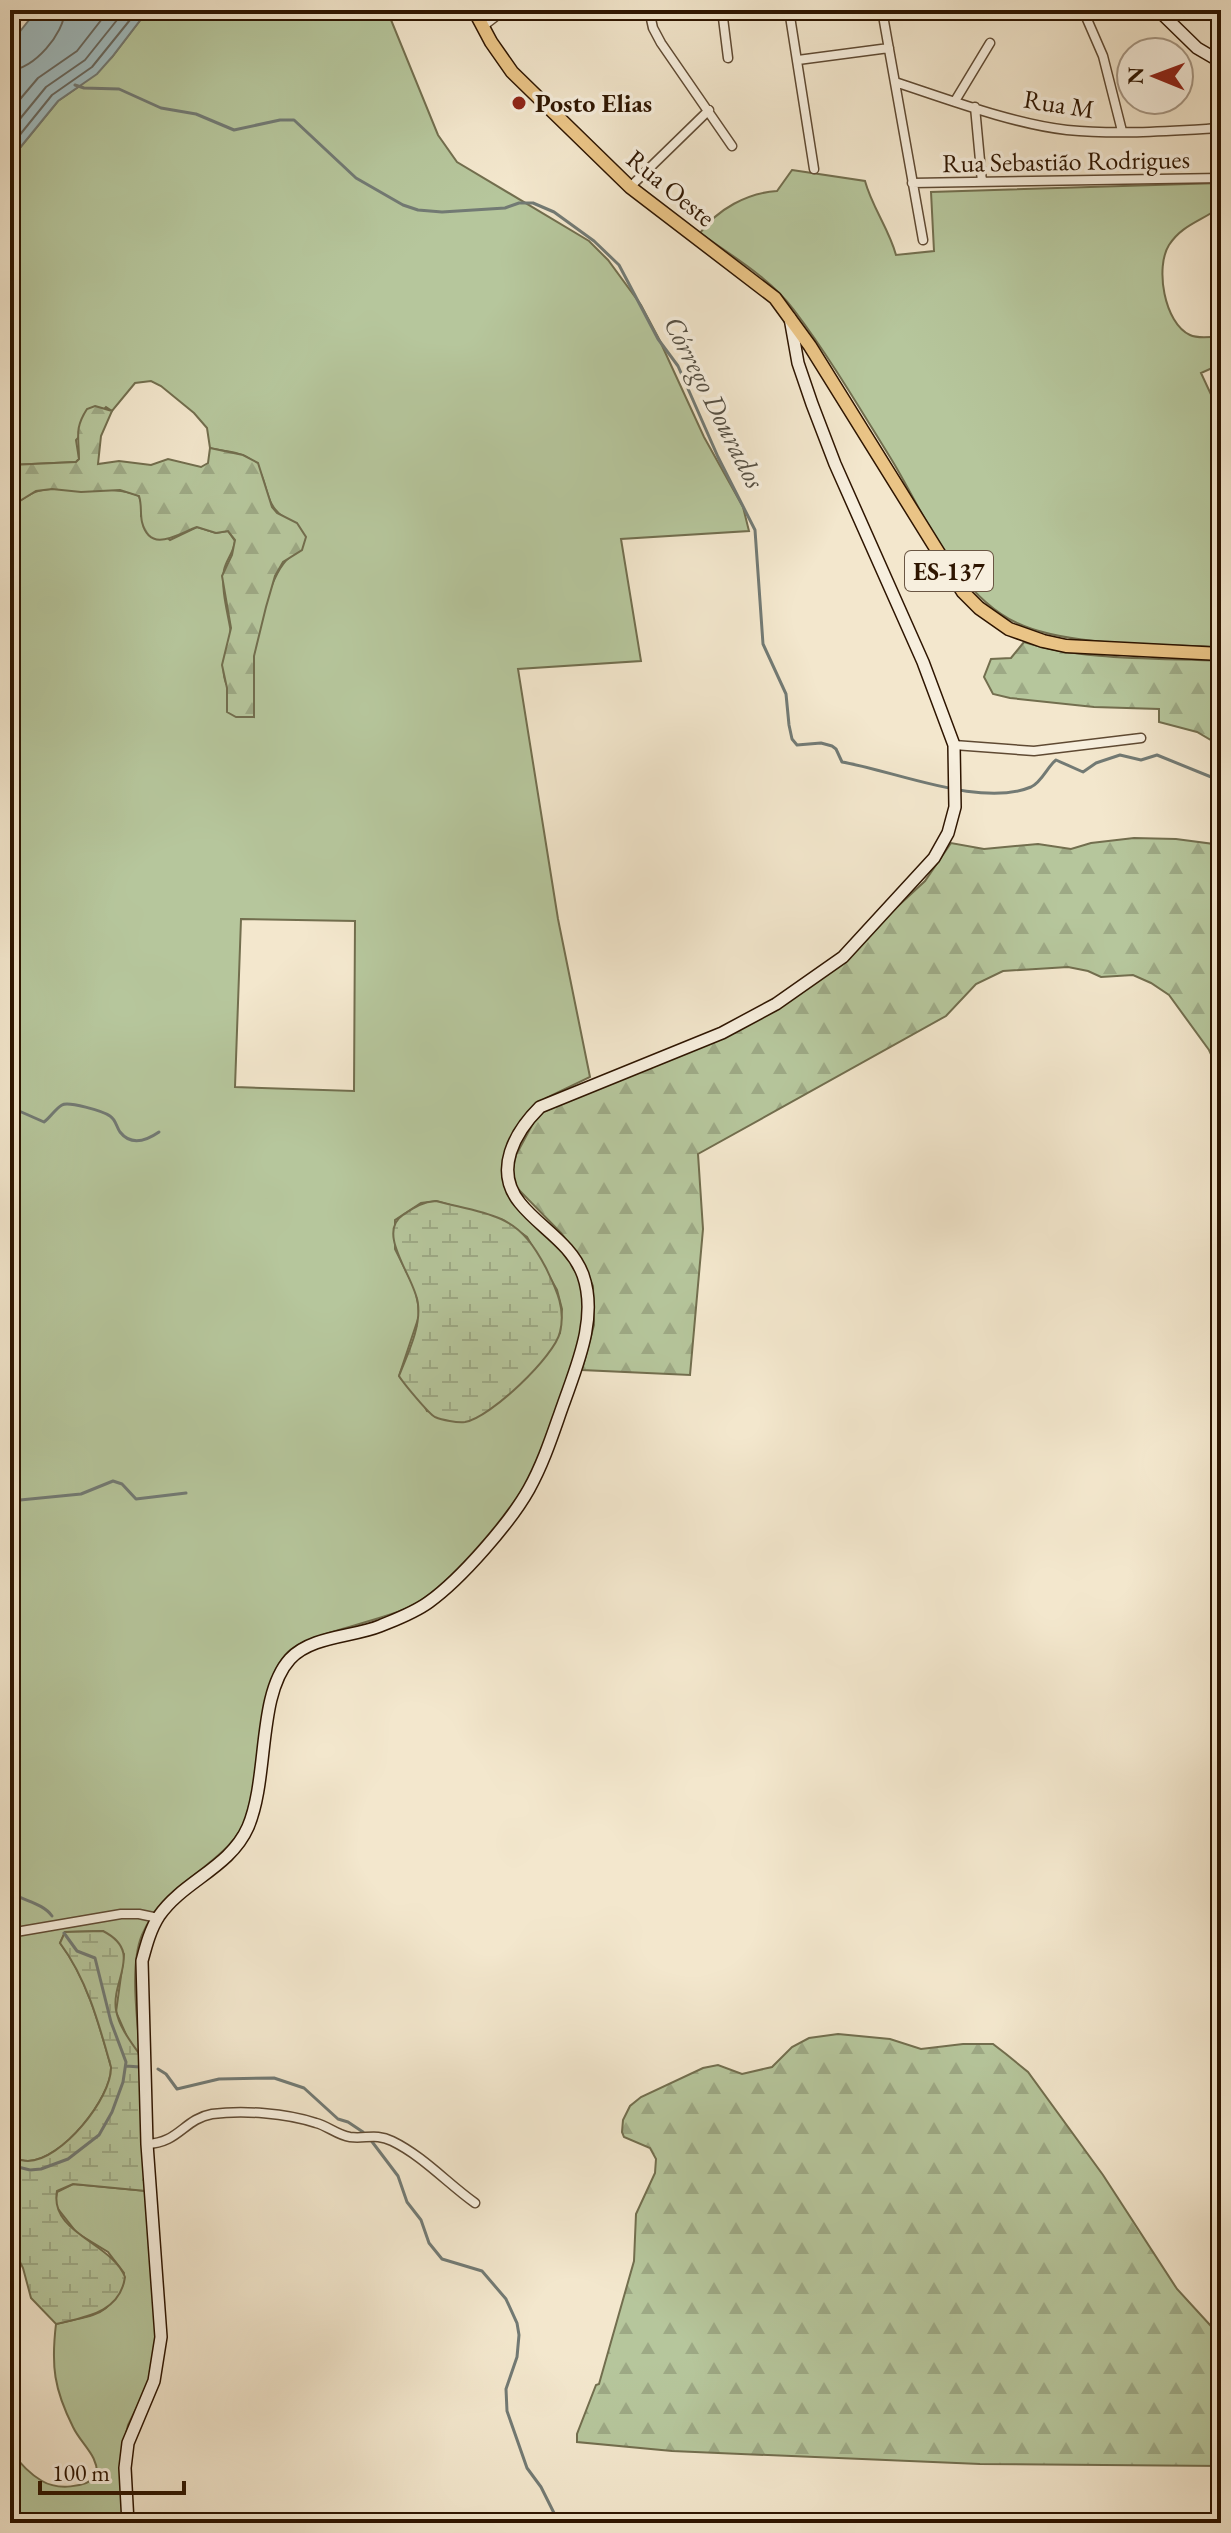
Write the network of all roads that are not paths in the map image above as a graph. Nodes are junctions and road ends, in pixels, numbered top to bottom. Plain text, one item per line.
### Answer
1 (474, 10) edge
2 (504, 10) edge
3 (649, 10) edge
4 (722, 10) edge
5 (789, 10) edge
6 (882, 10) edge
7 (1083, 10) edge
8 (1158, 10) edge
9 (482, 27) junction
10 (990, 43) dead end
11 (889, 48) junction
12 (728, 58) dead end
13 (798, 60) junction
14 (1221, 62) edge
15 (895, 82) junction
16 (955, 101) junction
17 (975, 107) junction
18 (709, 110) junction
19 (1221, 128) edge
20 (1122, 131) junction
21 (732, 146) dead end
22 (814, 169) dead end
23 (1221, 178) edge
24 (982, 182) junction
25 (912, 183) junction
26 (630, 187) junction
27 (923, 240) dead end
28 (790, 318) junction
29 (1221, 654) edge
30 (1141, 738) dead end
31 (954, 745) junction
32 (158, 1918) junction
33 (10, 1933) edge
34 (147, 2144) junction
35 (475, 2203) dead end
36 (128, 2523) edge

1 - 9 main road, Rua Oeste / ES-137
2 - 9 street
3 - 18 street
4 - 12 street
5 - 13 street
6 - 11 street
7 - 20 street
8 - 14 street
9 - 26 main road, Rua Oeste / ES-137
10 - 16 street
11 - 13 street
11 - 15 street
13 - 22 street
15 - 16 street, Rua M
15 - 25 street
16 - 17 street, Rua M
17 - 20 street, Rua M
17 - 24 street
18 - 21 street
18 - 26 street
19 - 20 street, Rua M
23 - 24 street, Rua Sebastião Rodrigues
24 - 25 street, Rua Sebastião Rodrigues
25 - 27 street
26 - 28 main road, Rua Oeste / ES-137
28 - 29 main road, ES-137
28 - 31 street
30 - 31 street
31 - 32 street
32 - 33 street
32 - 34 street
34 - 35 street
34 - 36 street

